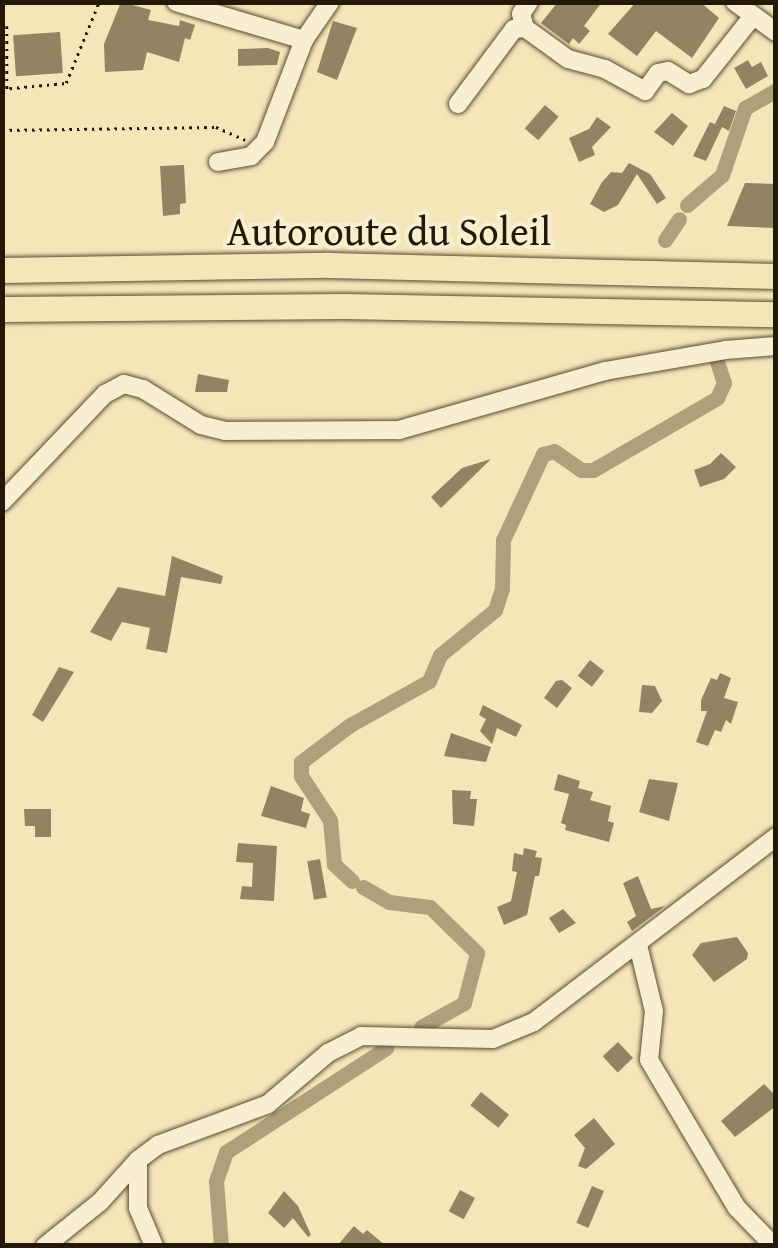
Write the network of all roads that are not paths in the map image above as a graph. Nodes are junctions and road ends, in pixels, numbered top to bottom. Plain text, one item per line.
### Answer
1 (176, 2) edge
2 (330, 2) edge
3 (529, 2) edge
4 (736, 2) edge
5 (754, 16) junction
6 (525, 28) junction
7 (776, 32) edge
8 (304, 40) junction
9 (458, 104) dead end
10 (218, 162) dead end
11 (2, 270) edge
12 (776, 276) edge
13 (2, 309) edge
14 (776, 314) edge
15 (776, 346) edge
16 (2, 502) edge
17 (776, 837) edge
18 (638, 946) junction
19 (138, 1160) junction
20 (45, 1246) edge
21 (154, 1246) edge
22 (774, 1246) edge

1 - 8 street
2 - 8 street
3 - 6 street
4 - 5 street
5 - 6 street
5 - 7 street
6 - 9 street
8 - 10 street
11 - 12 highway, Autoroute du Soleil
13 - 14 highway, Autoroute du Soleil
15 - 16 street
17 - 18 street
18 - 19 street
18 - 22 street
19 - 20 street
19 - 21 street

